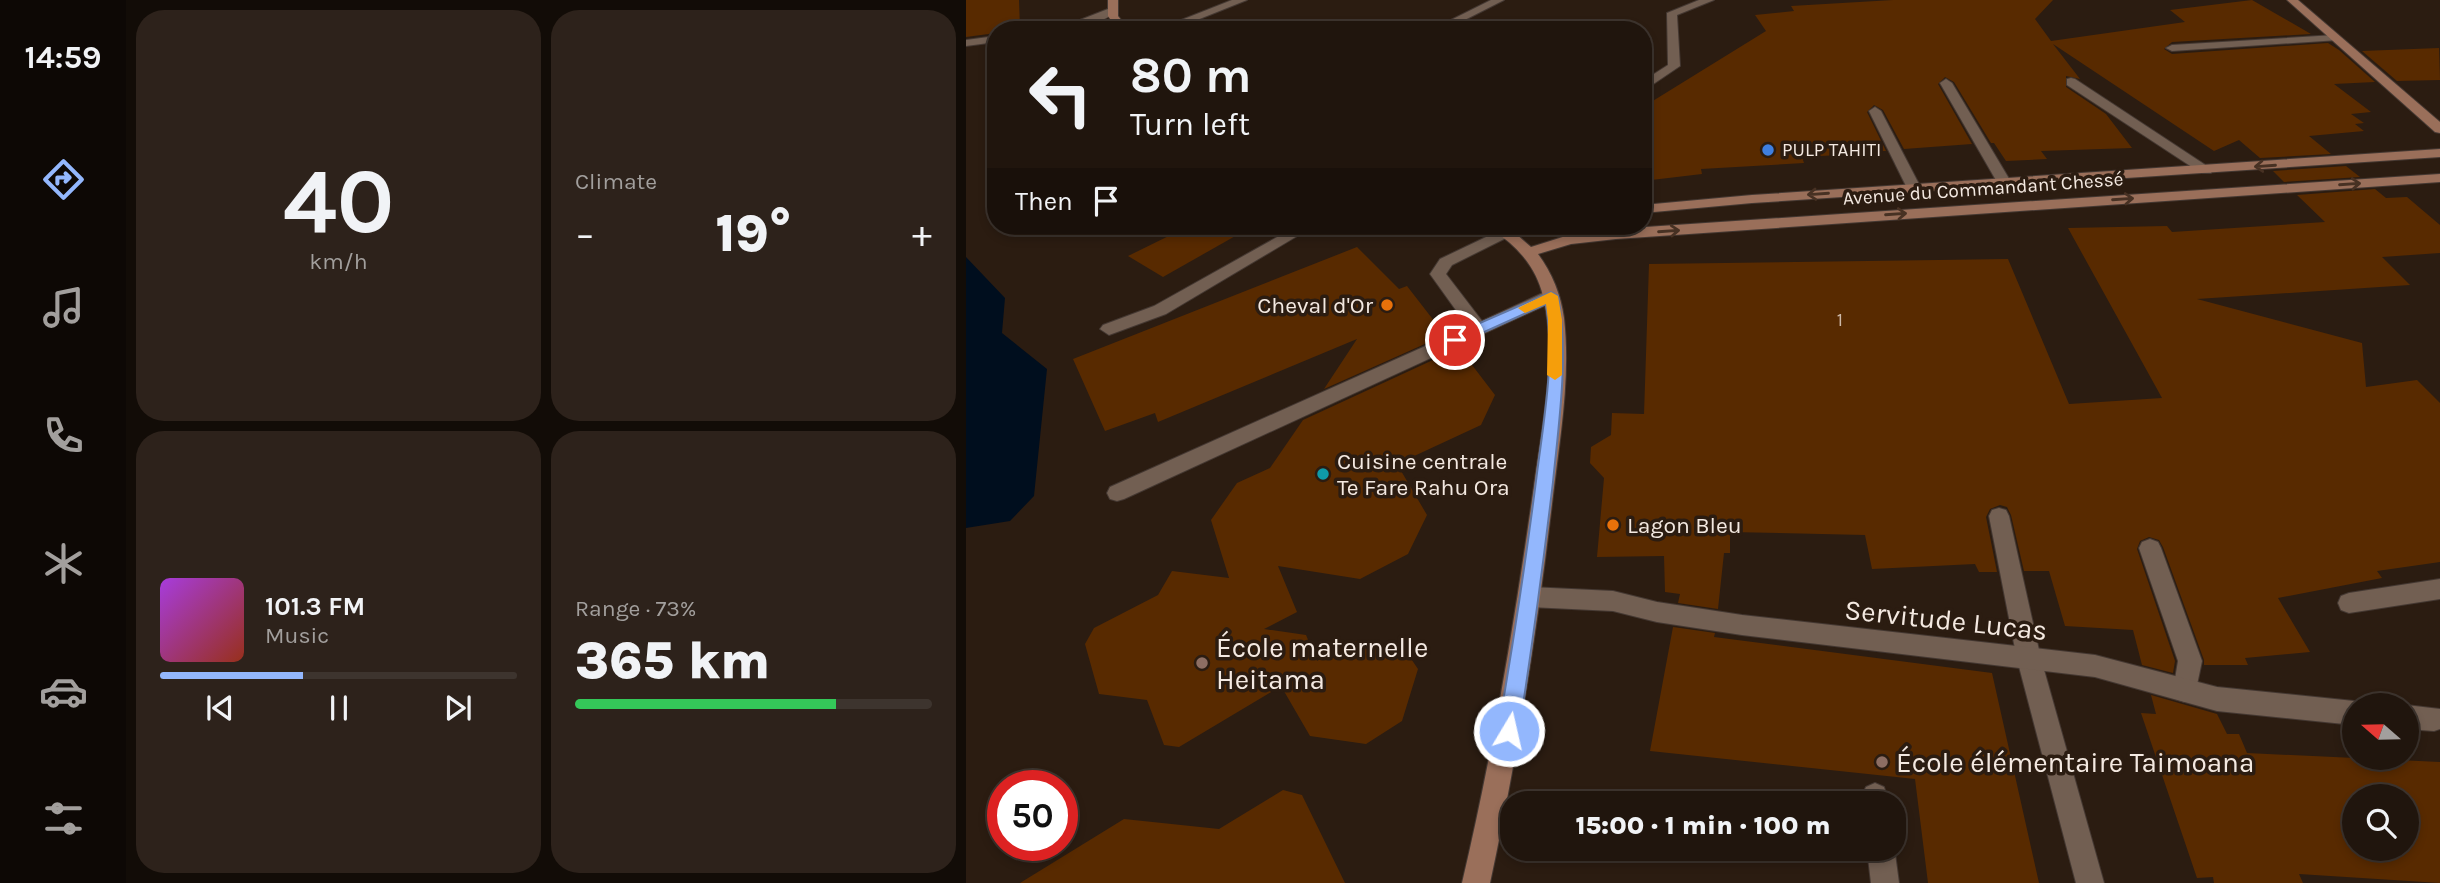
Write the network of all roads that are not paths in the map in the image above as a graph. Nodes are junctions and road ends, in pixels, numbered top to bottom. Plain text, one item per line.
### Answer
1 (1242, 0) edge
2 (1499, 0) edge
3 (1709, 0) edge
4 (2292, 0) edge
5 (1256, 1) edge
6 (1112, 6) edge
7 (1086, 21) edge
8 (1185, 21) edge
9 (1202, 21) edge
10 (1455, 21) edge
11 (2335, 38) junction
12 (987, 40) edge
13 (966, 43) edge
14 (2172, 48) dead end
15 (1652, 81) edge
16 (2071, 82) dead end
17 (1946, 83) dead end
18 (1875, 111) dead end
19 (2440, 129) edge
20 (2440, 153) edge
21 (2206, 170) junction
22 (2173, 173) junction
23 (2440, 178) edge
24 (2004, 182) junction
25 (1914, 188) junction
26 (2192, 194) junction
27 (1652, 208) edge
28 (1652, 232) edge
29 (1291, 235) edge
30 (1492, 235) edge
31 (1509, 235) edge
32 (1608, 235) edge
33 (1530, 252) junction
34 (1551, 296) junction
35 (1109, 328) dead end
36 (1479, 329) junction
37 (1117, 494) dead end
38 (1999, 516) dead end
39 (2150, 548) dead end
40 (2440, 589) edge
41 (1530, 597) junction
42 (2349, 603) dead end
43 (2029, 659) junction
44 (2185, 691) junction
45 (2342, 712) edge
46 (2419, 718) edge
47 (2434, 719) dead end
48 (1882, 861) edge
49 (1476, 883) edge
50 (1885, 883) edge
51 (2091, 883) edge

1 - 8 street
2 - 10 street
3 - 15 street
4 - 11 main road
5 - 9 street
6 - 7 street
11 - 14 street
11 - 19 main road
12 - 13 street
16 - 21 street
17 - 24 street
18 - 25 street
20 -> 21 main road, Avenue du Commandant Chessé
21 - 22 main road, Avenue du Commandant Chessé
22 - 24 main road, Avenue du Commandant Chessé
22 - 26 main road
26 -> 23 main road, Avenue du Commandant Chessé
24 - 25 main road, Avenue du Commandant Chessé
25 -> 27 main road, Avenue du Commandant Chessé
28 -> 26 main road, Avenue du Commandant Chessé
29 - 35 street
30 - 36 street
31 - 33 main road
33 -> 32 main road, Avenue du Commandant Chessé
33 - 34 main road
34 - 36 street
34 - 41 main road
36 - 37 street
38 - 43 street
39 - 44 street
40 - 42 street
41 - 43 street, Servitude Lucas
41 - 49 main road
43 - 44 street, Servitude Lucas
43 - 51 street
44 - 45 street, Servitude Lucas
46 - 47 street
48 - 50 street

